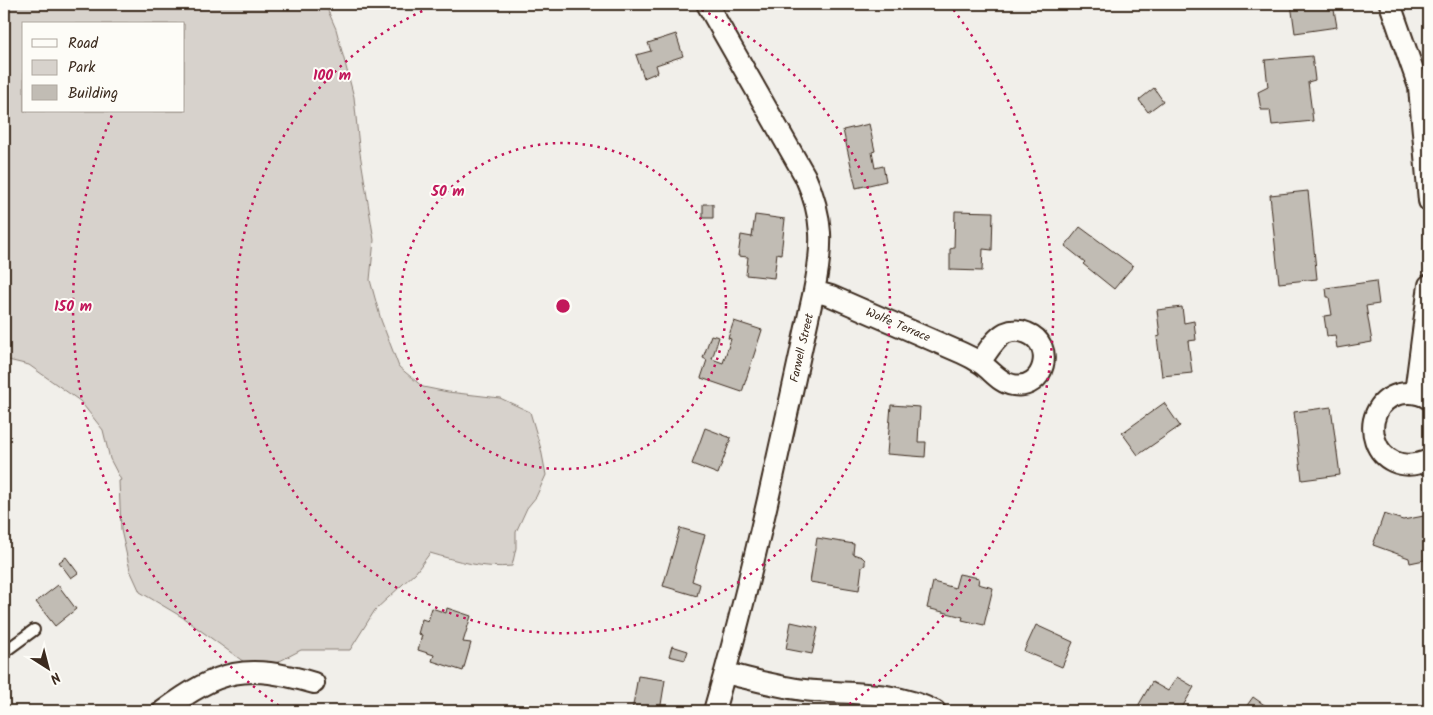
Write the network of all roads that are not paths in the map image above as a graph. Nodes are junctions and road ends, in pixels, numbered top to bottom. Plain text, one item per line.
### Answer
1 (707, 4) edge
2 (1390, 4) edge
3 (1429, 201) edge
4 (1429, 285) edge
5 (814, 291) junction
6 (980, 362) junction
7 (1422, 396) edge
8 (1429, 460) edge
9 (34, 630) dead end
10 (4, 652) edge
11 (725, 673) junction
12 (314, 683) dead end
13 (163, 711) edge
14 (714, 711) edge
15 (935, 711) edge

1 - 5 street, Farwell Street
2 - 3 street
4 - 7 street
5 - 6 street, Wolfe Terrace
5 - 11 street, Farwell Street
6 - 6 street, Wolfe Terrace
7 - 8 street
9 - 10 lane
11 - 14 street, Farwell Street
11 - 15 street
12 - 13 street

